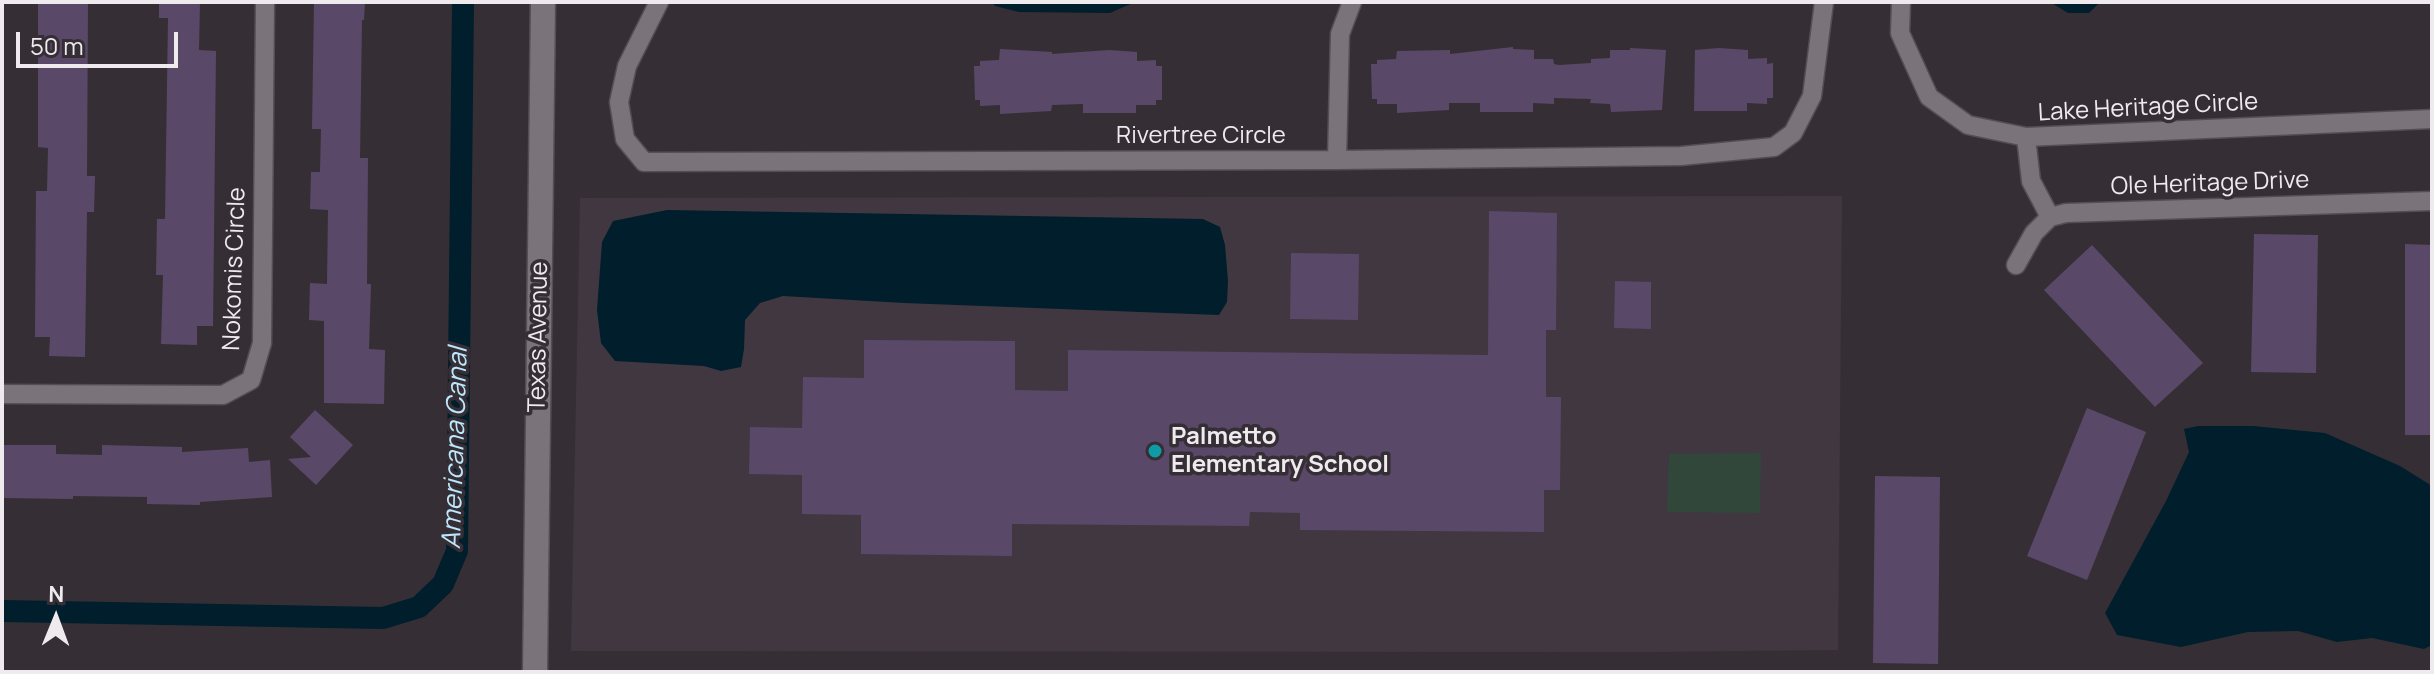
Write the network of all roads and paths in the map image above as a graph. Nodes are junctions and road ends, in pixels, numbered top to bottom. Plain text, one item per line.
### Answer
1 (265, 2) edge
2 (543, 2) edge
3 (659, 2) edge
4 (1352, 2) edge
5 (1824, 2) edge
6 (1901, 2) edge
7 (2432, 119) edge
8 (2026, 137) junction
9 (1337, 160) junction
10 (2432, 201) edge
11 (2050, 217) junction
12 (2016, 265) dead end
13 (2, 394) edge
14 (535, 672) edge

1 - 13 street, Nokomis Circle
2 - 14 street, Texas Avenue
3 - 9 street, Rivertree Circle
4 - 9 street
5 - 9 street, Rivertree Circle
6 - 8 street, Lake Heritage Circle
7 - 8 street, Lake Heritage Circle
8 - 11 street
10 - 11 street, Ole Heritage Drive
11 - 12 street

